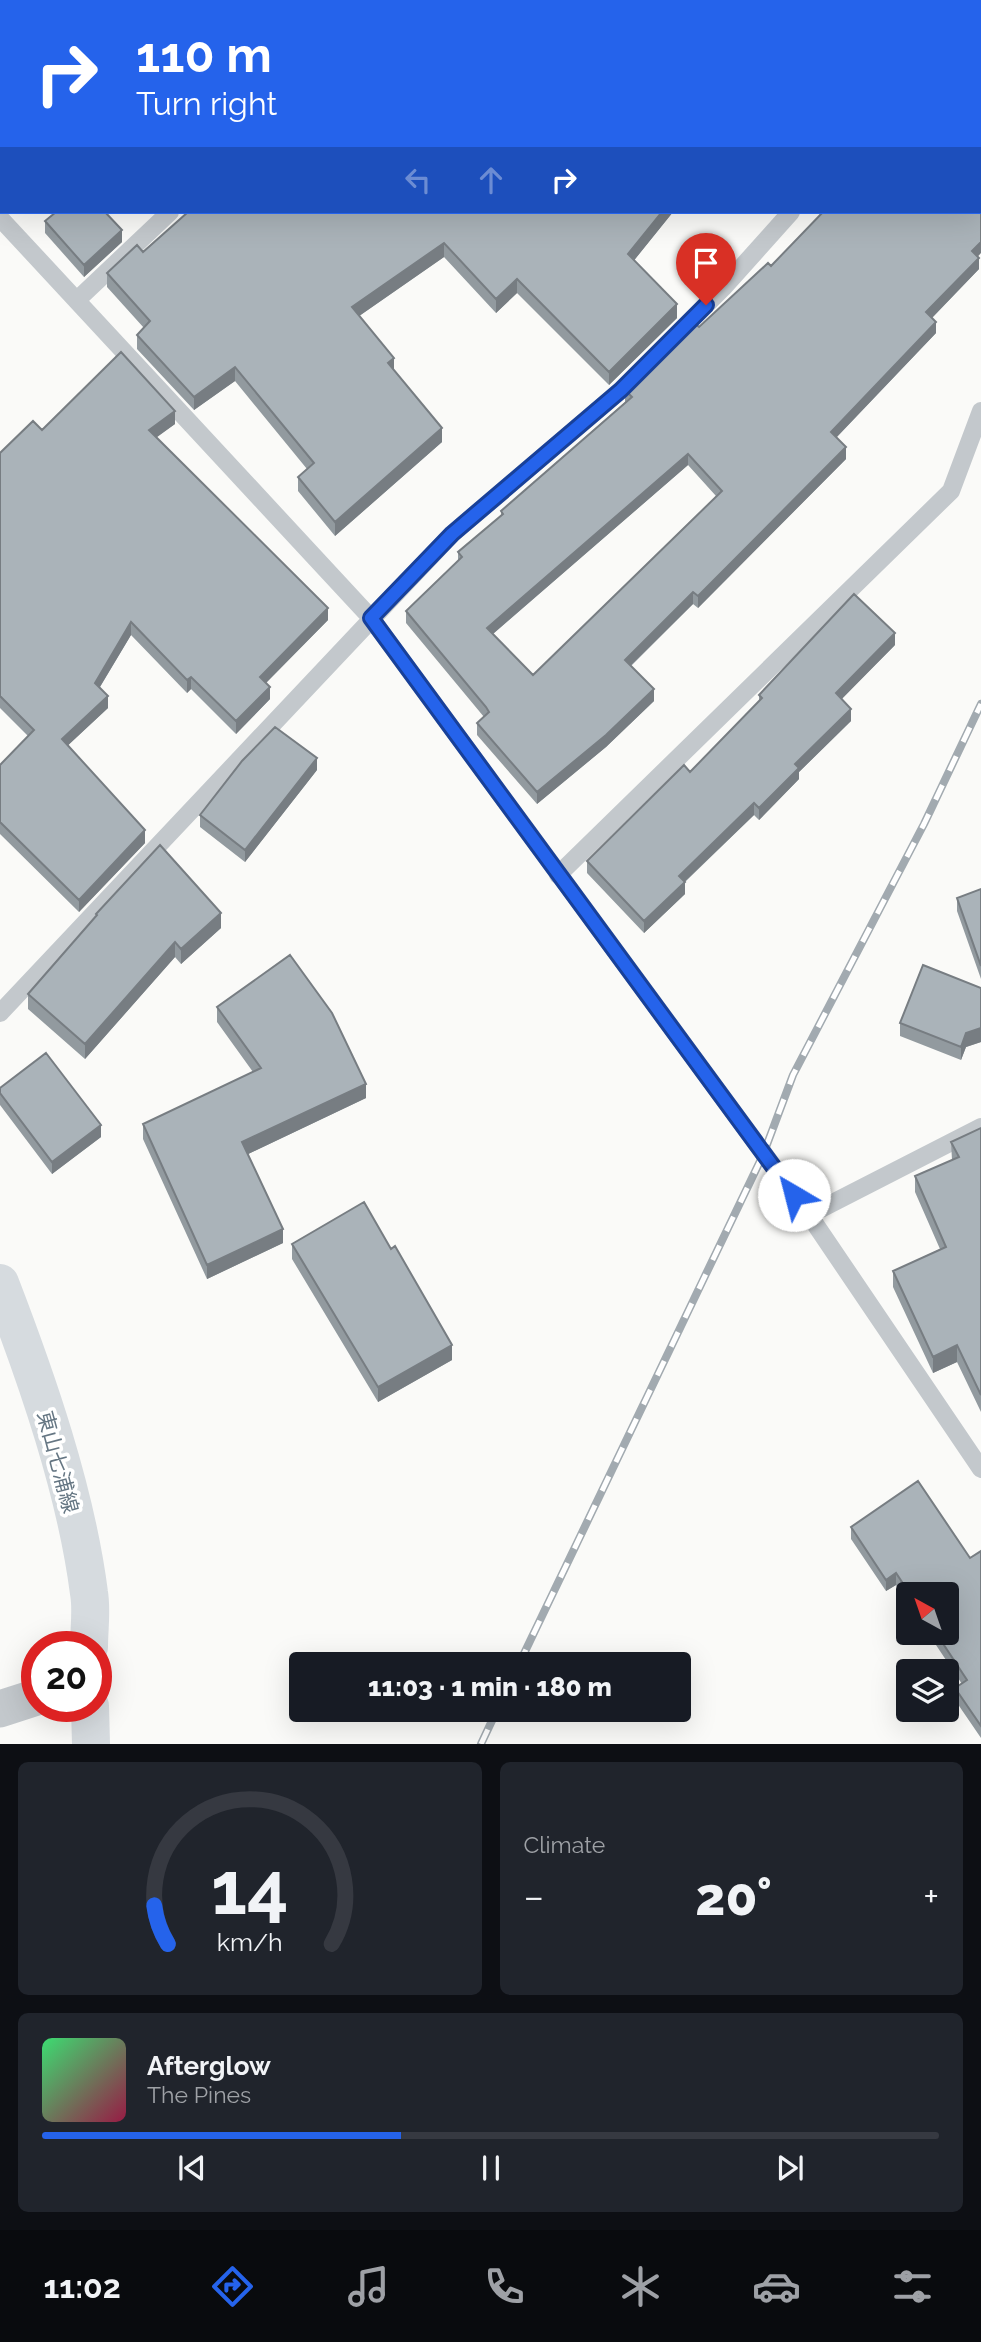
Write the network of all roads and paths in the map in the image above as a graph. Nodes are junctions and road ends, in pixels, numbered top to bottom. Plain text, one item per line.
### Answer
1 (168, 214) edge
2 (789, 214) edge
3 (0, 218) edge
4 (77, 300) junction
5 (981, 411) edge
6 (371, 618) junction
7 (558, 875) junction
8 (0, 1013) edge
9 (981, 1127) edge
10 (809, 1216) junction
11 (0, 1283) edge
12 (981, 1469) edge
13 (89, 1631) edge
14 (21, 1703) edge
15 (0, 1709) edge
16 (90, 1722) edge
17 (91, 1744) edge

1 - 4 lane
2 - 6 lane
3 - 4 lane
4 - 6 lane
5 - 7 lane
6 - 7 lane
6 - 8 lane
7 - 10 lane
9 - 10 lane
10 - 12 lane
11 - 13 main road, 東山七浦線
14 - 15 street
16 - 17 main road

